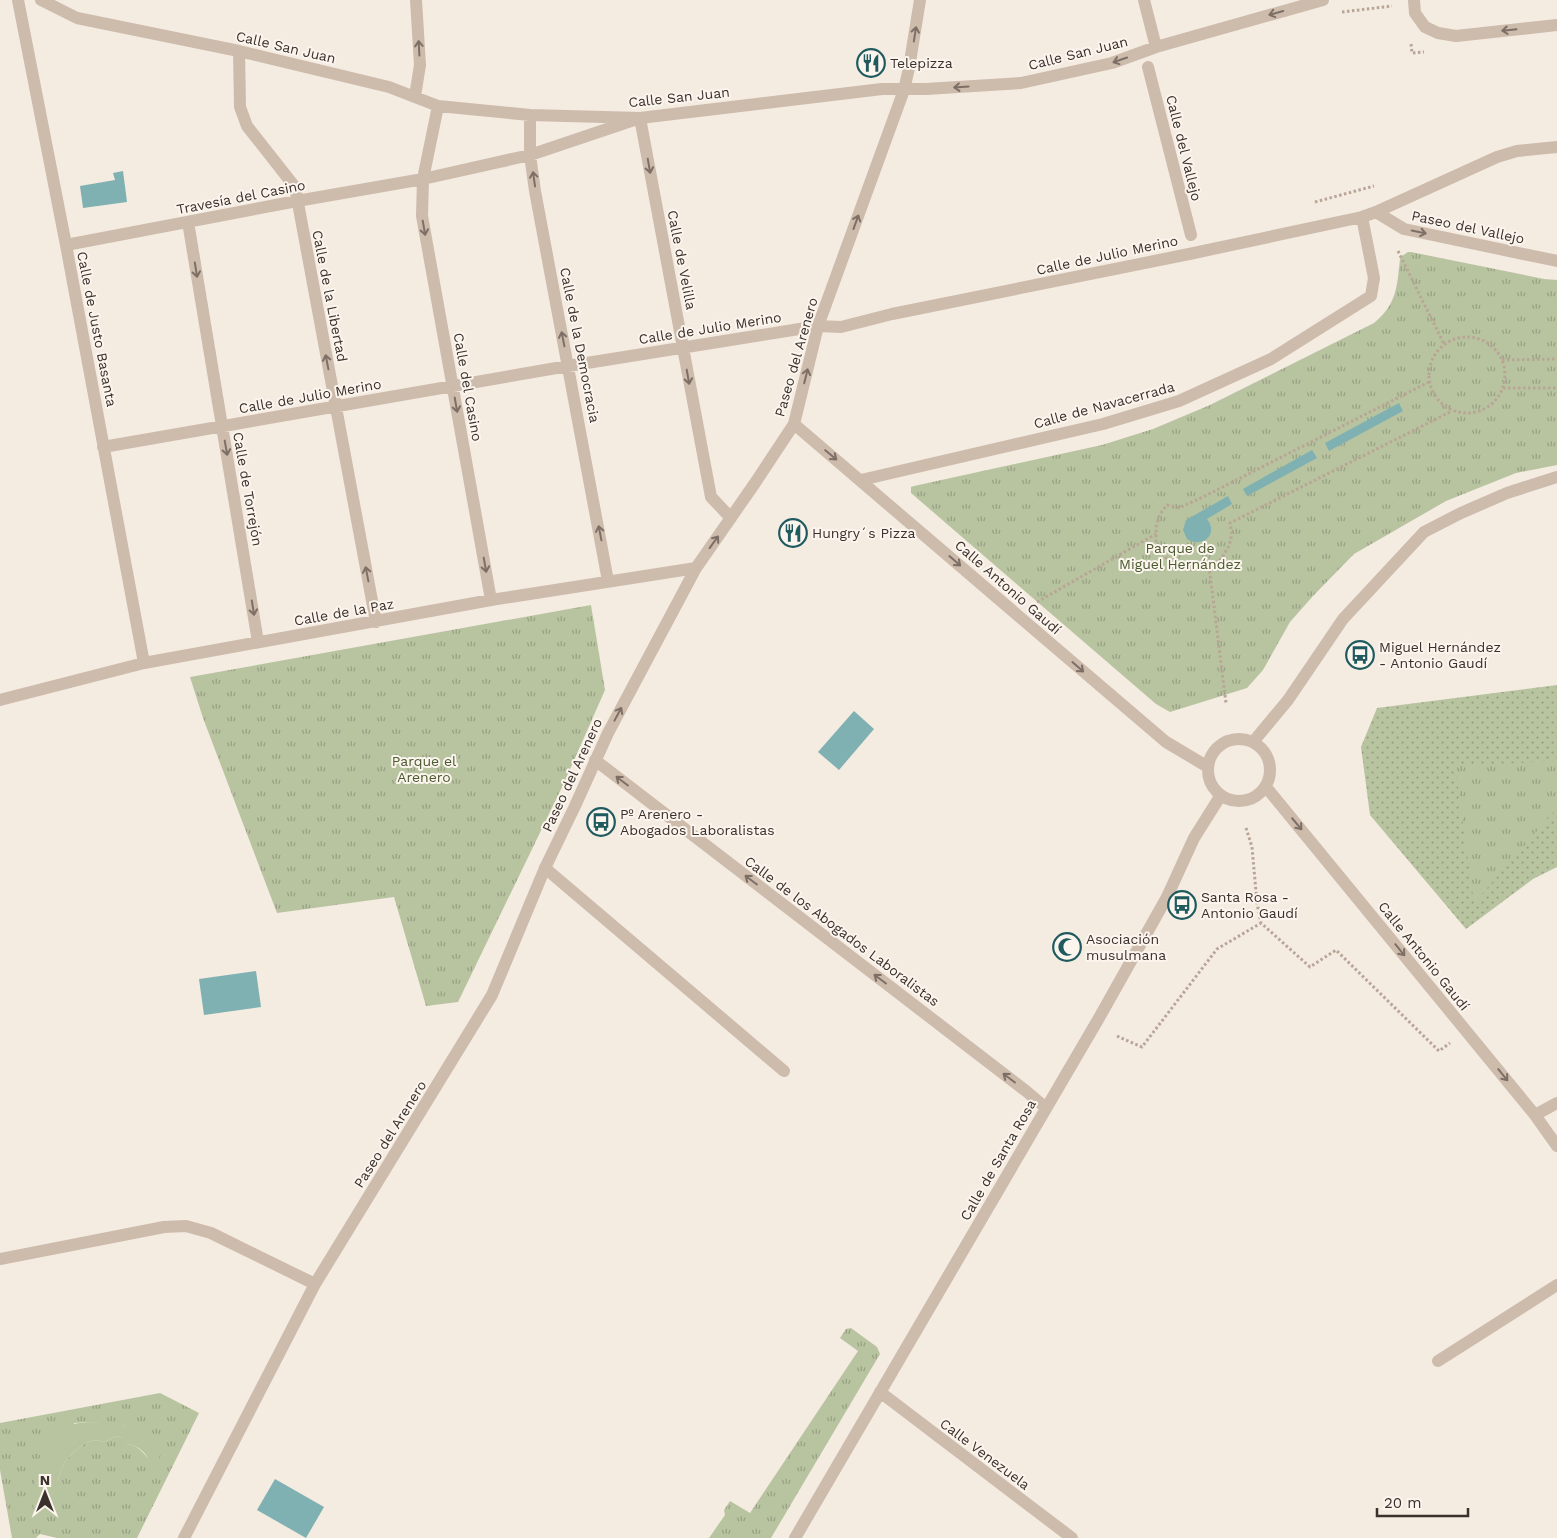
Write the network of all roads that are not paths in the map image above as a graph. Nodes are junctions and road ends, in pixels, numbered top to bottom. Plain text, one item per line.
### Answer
1 (18, 0) edge
2 (41, 0) edge
3 (416, 0) edge
4 (920, 0) edge
5 (1144, 0) edge
6 (1323, 0) edge
7 (1414, 0) edge
8 (1557, 25) edge
9 (1156, 47) junction
10 (239, 51) junction
11 (1148, 67) dead end
12 (904, 90) junction
13 (415, 96) junction
14 (438, 106) junction
15 (530, 115) junction
16 (640, 118) junction
17 (1557, 147) edge
18 (530, 155) junction
19 (423, 179) junction
20 (297, 201) junction
21 (1376, 212) junction
22 (1362, 217) junction
23 (188, 222) junction
24 (1191, 235) dead end
25 (66, 245) junction
26 (1557, 261) edge
27 (818, 326) junction
28 (683, 348) junction
29 (568, 366) junction
30 (453, 386) junction
31 (335, 407) junction
32 (794, 424) junction
33 (222, 427) junction
34 (104, 447) junction
35 (1557, 477) edge
36 (861, 480) junction
37 (731, 518) junction
38 (696, 568) junction
39 (608, 581) junction
40 (491, 600) junction
41 (376, 622) junction
42 (258, 642) junction
43 (144, 664) junction
44 (0, 700) edge
45 (1253, 742) junction
46 (595, 760) junction
47 (1208, 767) junction
48 (1266, 787) junction
49 (1221, 795) junction
50 (545, 868) junction
51 (784, 1071) dead end
52 (1557, 1103) edge
53 (1046, 1108) junction
54 (1536, 1115) junction
55 (1557, 1146) edge
56 (0, 1259) edge
57 (315, 1284) junction
58 (1557, 1285) edge
59 (1438, 1361) dead end
60 (880, 1392) junction
61 (184, 1538) edge
62 (795, 1538) edge
63 (1072, 1538) edge

1 - 25 street, Calle de Justo Basanta
2 - 10 street, Calle San Juan
13 -> 3 street
12 -> 4 street, Paseo del Arenero
5 - 9 street
6 -> 9 street, Calle San Juan
8 -> 7 street
9 -> 12 street, Calle San Juan
10 - 13 street, Calle San Juan
10 - 20 street, Calle de la Libertad
11 - 24 street, Calle del Vallejo
12 - 16 street, Calle San Juan
27 -> 12 street, Paseo del Arenero
13 - 14 street, Calle San Juan
14 - 15 street, Calle San Juan
14 - 19 street
15 - 16 street, Calle San Juan
15 - 18 street, Calle de la Democracia
16 - 18 street, Travesía del Casino
16 -> 28 street, Calle de Velilla
17 - 21 street, Calle de Julio Merino
18 - 19 street, Travesía del Casino
29 -> 18 street, Calle de la Democracia
19 - 20 street, Travesía del Casino
19 -> 30 street, Calle del Casino
20 - 23 street, Travesía del Casino
31 -> 20 street, Calle de la Libertad
21 - 22 street, Calle de Julio Merino
21 -> 26 street, Paseo del Vallejo
22 - 27 street, Calle de Julio Merino
22 - 36 street, Calle de Navacerrada
23 - 25 street, Travesía del Casino
23 -> 33 street, Calle de Torrejón
25 - 34 street, Calle de Justo Basanta
27 - 28 street, Calle de Julio Merino
32 -> 27 street, Paseo del Arenero
28 - 29 street, Calle de Julio Merino
28 -> 37 street, Calle de Velilla
29 - 30 street, Calle de Julio Merino
39 -> 29 street, Calle de la Democracia
30 - 31 street, Calle de Julio Merino
30 -> 40 street, Calle del Casino
31 - 33 street, Calle de Julio Merino
41 -> 31 street, Calle de la Libertad
32 -> 36 street, Calle Antonio Gaudí
32 - 37 street, Paseo del Arenero
33 - 34 street, Calle de Julio Merino
33 -> 42 street, Calle de Torrejón
34 - 43 street, Calle de Justo Basanta
35 - 45 street
36 -> 47 street, Calle Antonio Gaudí
38 -> 37 street, Paseo del Arenero
38 - 39 street, Calle de la Paz
46 -> 38 street, Paseo del Arenero
39 - 40 street, Calle de la Paz
40 - 41 street, Calle de la Paz
41 - 42 street, Calle de la Paz
42 - 43 street, Calle de la Paz
43 - 44 street, Calle de la Paz
45 - 47 street
45 - 48 street
46 - 50 street, Paseo del Arenero
53 -> 46 street, Calle de los Abogados Laboralistas
47 - 49 street
48 - 49 street
48 -> 54 street, Calle Antonio Gaudí
49 - 53 street, Calle de Santa Rosa
50 - 51 street
50 - 57 street, Paseo del Arenero
52 - 54 street
53 - 60 street, Calle de Santa Rosa
54 - 55 street, Calle Antonio Gaudí
56 - 57 street
57 - 61 street, Paseo del Arenero
58 - 59 street
60 - 62 street, Calle de Santa Rosa
60 - 63 street, Calle Venezuela

